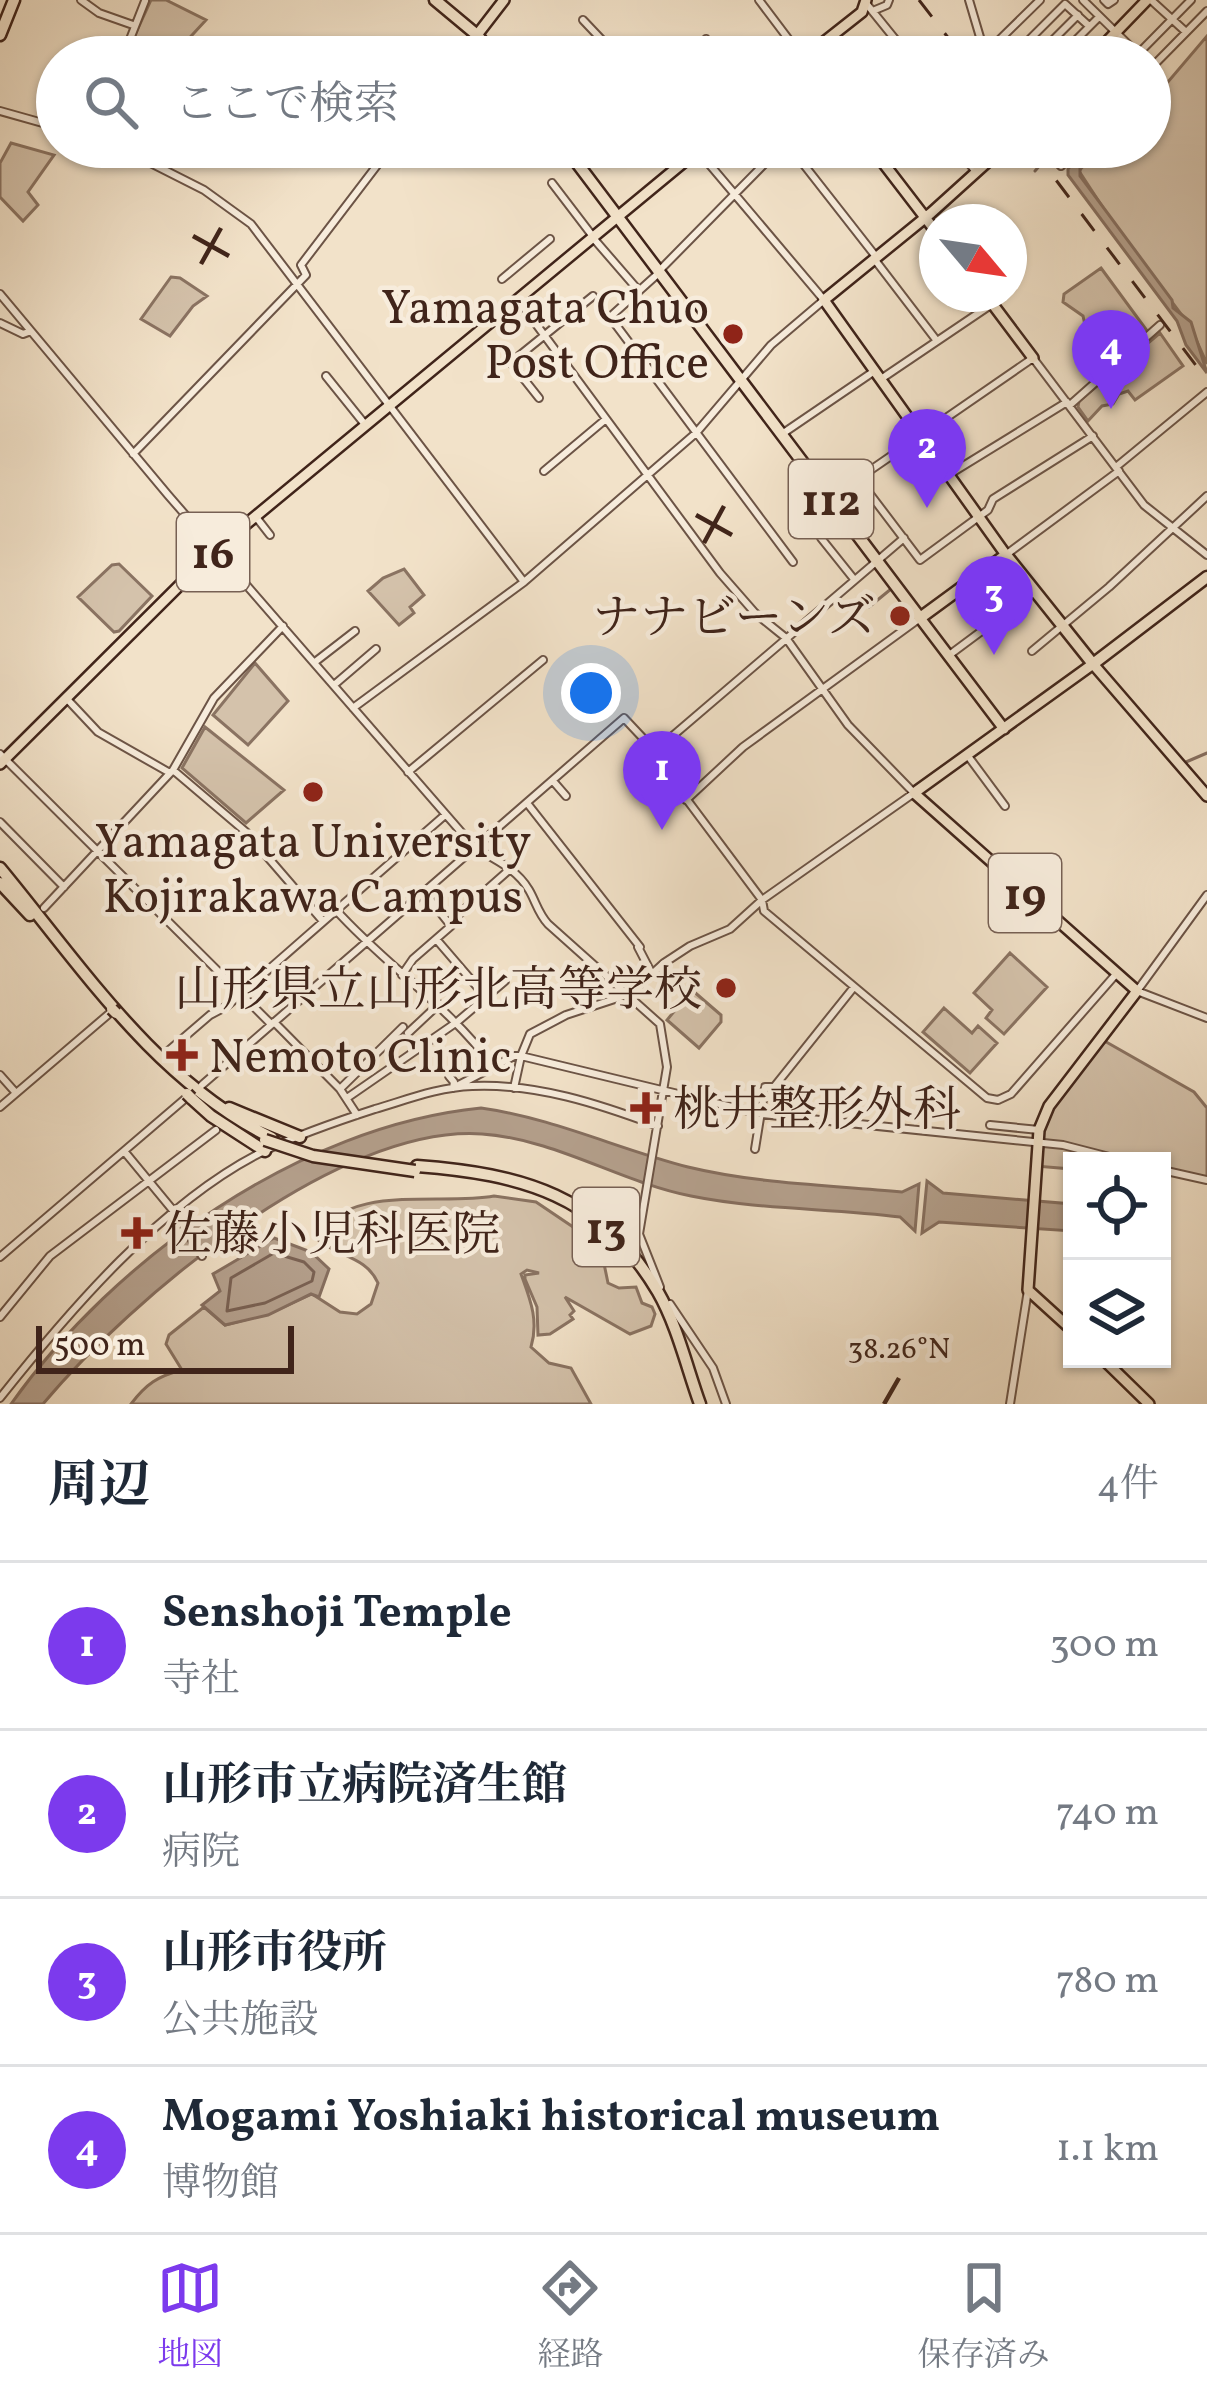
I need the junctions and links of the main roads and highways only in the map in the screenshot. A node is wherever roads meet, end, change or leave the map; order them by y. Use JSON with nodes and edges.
{"nodes":[{"id":1,"x":12,"y":0,"type":"edge"},
{"id":2,"x":434,"y":0,"type":"edge"},
{"id":3,"x":504,"y":0,"type":"edge"},
{"id":4,"x":1150,"y":0,"type":"edge"},
{"id":5,"x":868,"y":4,"type":"edge"},
{"id":6,"x":0,"y":25,"type":"edge"},
{"id":7,"x":0,"y":35,"type":"edge"},
{"id":8,"x":477,"y":35,"type":"joint"},
{"id":9,"x":831,"y":36,"type":"edge"},
{"id":10,"x":1117,"y":36,"type":"edge"},
{"id":11,"x":581,"y":168,"type":"edge"},
{"id":12,"x":674,"y":168,"type":"edge"},
{"id":13,"x":887,"y":168,"type":"edge"},
{"id":14,"x":977,"y":168,"type":"edge"},
{"id":15,"x":940,"y":204,"type":"edge"},
{"id":16,"x":919,"y":210,"type":"edge"},
{"id":17,"x":617,"y":215,"type":"junction"},
{"id":18,"x":919,"y":223,"type":"edge"},
{"id":19,"x":593,"y":236,"type":"junction"},
{"id":20,"x":998,"y":312,"type":"edge"},
{"id":21,"x":1034,"y":358,"type":"road end"},
{"id":22,"x":388,"y":405,"type":"junction"},
{"id":23,"x":214,"y":547,"type":"junction"},
{"id":24,"x":1006,"y":555,"type":"junction"},
{"id":25,"x":1207,"y":577,"type":"edge"},
{"id":26,"x":920,"y":618,"type":"junction"},
{"id":27,"x":1093,"y":664,"type":"junction"},
{"id":28,"x":1004,"y":729,"type":"junction"},
{"id":29,"x":2,"y":758,"type":"edge"},
{"id":30,"x":1207,"y":796,"type":"edge"},
{"id":31,"x":0,"y":859,"type":"edge"},
{"id":32,"x":0,"y":876,"type":"edge"},
{"id":33,"x":67,"y":949,"type":"junction"},
{"id":34,"x":165,"y":1071,"type":"junction"},
{"id":35,"x":187,"y":1093,"type":"junction"},
{"id":36,"x":300,"y":1137,"type":"road end"},
{"id":37,"x":267,"y":1143,"type":"junction"},
{"id":38,"x":1063,"y":1322,"type":"edge"},
{"id":39,"x":1111,"y":1368,"type":"edge"},
{"id":40,"x":698,"y":1404,"type":"edge"},
{"id":41,"x":1149,"y":1404,"type":"edge"}],
"edges":[{"from":1,"to":6,"type":"highway"},
{"from":1,"to":7,"type":"highway"},
{"from":2,"to":8,"type":"highway"},
{"from":3,"to":8,"type":"main road"},
{"from":4,"to":10,"type":"main road"},
{"from":5,"to":9,"type":"main road"},
{"from":11,"to":17,"type":"highway","number":"112"},
{"from":12,"to":17,"type":"main road","number":"16"},
{"from":13,"to":16,"type":"main road"},
{"from":14,"to":15,"type":"main road"},
{"from":17,"to":19,"type":"main road","number":"16"},
{"from":17,"to":26,"type":"highway","number":"112"},
{"from":18,"to":24,"type":"main road"},
{"from":19,"to":22,"type":"main road","number":"16"},
{"from":19,"to":22,"type":"main road","number":"16"},
{"from":20,"to":21,"type":"main road"},
{"from":22,"to":23,"type":"main road","number":"16"},
{"from":22,"to":23,"type":"main road","number":"16"},
{"from":23,"to":29,"type":"main road","number":"16"},
{"from":24,"to":26,"type":"highway"},
{"from":24,"to":27,"type":"highway"},
{"from":25,"to":27,"type":"highway"},
{"from":26,"to":28,"type":"main road"},
{"from":27,"to":28,"type":"main road"},
{"from":27,"to":30,"type":"main road"},
{"from":28,"to":38,"type":"main road","number":"19"},
{"from":31,"to":33,"type":"highway"},
{"from":32,"to":33,"type":"highway","number":"13"},
{"from":32,"to":34,"type":"highway","number":"13"},
{"from":33,"to":35,"type":"highway","number":"13"},
{"from":34,"to":35,"type":"highway"},
{"from":34,"to":37,"type":"highway","number":"13"},
{"from":35,"to":36,"type":"highway"},
{"from":35,"to":37,"type":"highway","number":"13"},
{"from":37,"to":40,"type":"highway","number":"13","bridge":true},
{"from":39,"to":41,"type":"main road"}]}
